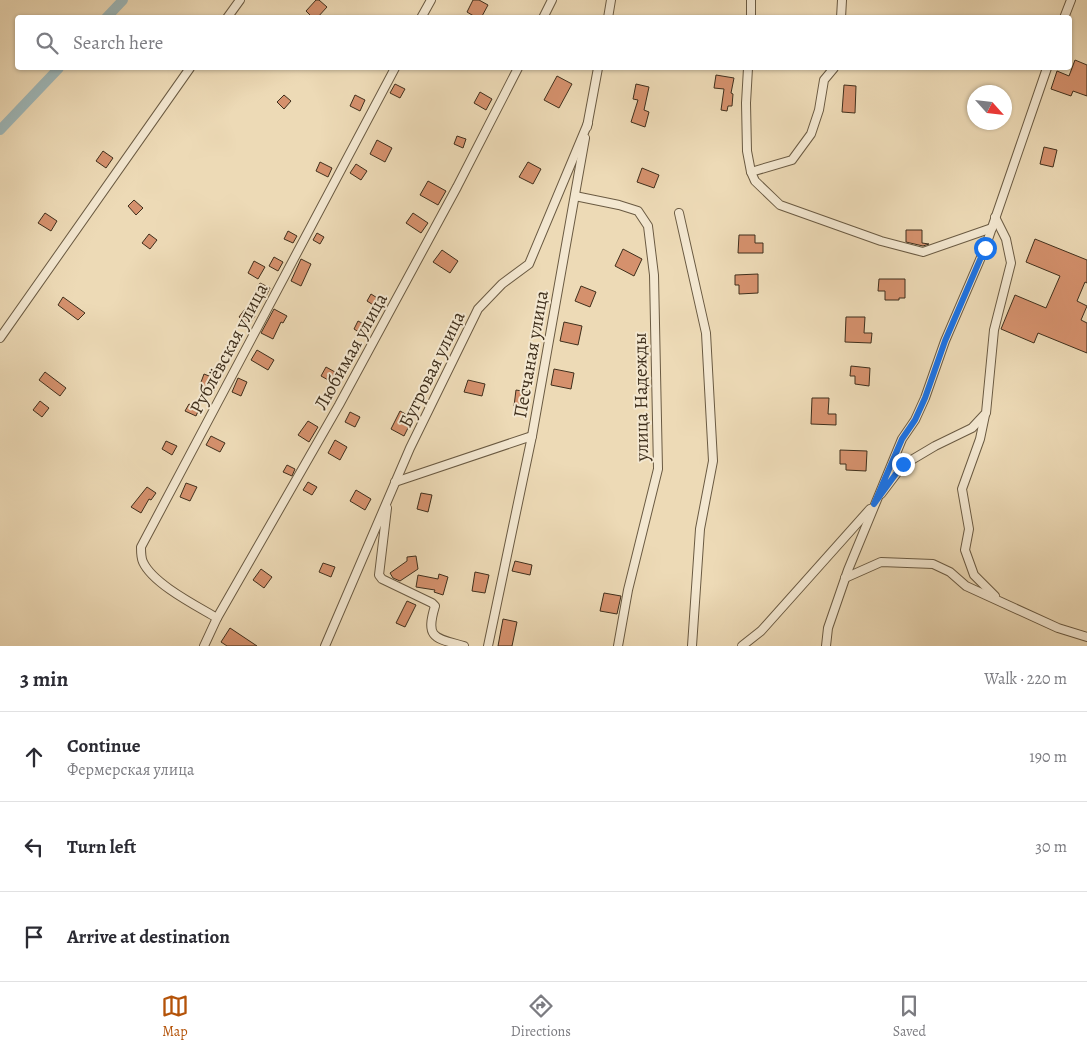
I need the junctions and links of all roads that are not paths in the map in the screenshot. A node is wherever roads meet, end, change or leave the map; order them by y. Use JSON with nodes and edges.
{"nodes":[{"id":1,"x":240,"y":0,"type":"edge"},
{"id":2,"x":431,"y":0,"type":"edge"},
{"id":3,"x":552,"y":0,"type":"edge"},
{"id":4,"x":611,"y":0,"type":"edge"},
{"id":5,"x":751,"y":0,"type":"edge"},
{"id":6,"x":842,"y":0,"type":"edge"},
{"id":7,"x":1070,"y":0,"type":"edge"},
{"id":8,"x":229,"y":15,"type":"edge"},
{"id":9,"x":423,"y":15,"type":"edge"},
{"id":10,"x":544,"y":15,"type":"edge"},
{"id":11,"x":608,"y":15,"type":"edge"},
{"id":12,"x":750,"y":15,"type":"edge"},
{"id":13,"x":841,"y":15,"type":"edge"},
{"id":14,"x":1065,"y":15,"type":"edge"},
{"id":15,"x":189,"y":70,"type":"edge"},
{"id":16,"x":394,"y":70,"type":"edge"},
{"id":17,"x":517,"y":70,"type":"edge"},
{"id":18,"x":598,"y":70,"type":"edge"},
{"id":19,"x":748,"y":70,"type":"edge"},
{"id":20,"x":832,"y":70,"type":"edge"},
{"id":21,"x":1046,"y":70,"type":"edge"},
{"id":22,"x":588,"y":123,"type":"junction"},
{"id":23,"x":751,"y":172,"type":"junction"},
{"id":24,"x":575,"y":196,"type":"junction"},
{"id":25,"x":679,"y":212,"type":"dead end"},
{"id":26,"x":996,"y":217,"type":"junction"},
{"id":27,"x":992,"y":228,"type":"junction"},
{"id":28,"x":0,"y":338,"type":"edge"},
{"id":29,"x":986,"y":413,"type":"junction"},
{"id":30,"x":532,"y":436,"type":"junction"},
{"id":31,"x":396,"y":482,"type":"junction"},
{"id":32,"x":388,"y":498,"type":"junction"},
{"id":33,"x":874,"y":504,"type":"junction"},
{"id":34,"x":845,"y":578,"type":"junction"},
{"id":35,"x":999,"y":600,"type":"junction"},
{"id":36,"x":218,"y":618,"type":"junction"},
{"id":37,"x":1087,"y":636,"type":"edge"},
{"id":38,"x":204,"y":646,"type":"edge"},
{"id":39,"x":324,"y":646,"type":"edge"},
{"id":40,"x":464,"y":646,"type":"edge"},
{"id":41,"x":488,"y":646,"type":"edge"},
{"id":42,"x":618,"y":646,"type":"edge"},
{"id":43,"x":692,"y":646,"type":"edge"},
{"id":44,"x":742,"y":646,"type":"edge"},
{"id":45,"x":826,"y":646,"type":"edge"}],
"edges":[{"from":1,"to":8,"type":"street"},
{"from":2,"to":9,"type":"street"},
{"from":3,"to":10,"type":"street"},
{"from":4,"to":11,"type":"street"},
{"from":5,"to":12,"type":"street"},
{"from":6,"to":13,"type":"street"},
{"from":7,"to":14,"type":"street"},
{"from":15,"to":28,"type":"street"},
{"from":16,"to":36,"type":"street","name":"Рублёвская улица"},
{"from":17,"to":36,"type":"street","name":"Любимая улица"},
{"from":18,"to":22,"type":"street","name":"Песчаная улица"},
{"from":19,"to":23,"type":"street"},
{"from":20,"to":23,"type":"street"},
{"from":21,"to":26,"type":"street"},
{"from":22,"to":24,"type":"street","name":"Песчаная улица"},
{"from":22,"to":31,"type":"street","name":"Бугровая улица"},
{"from":23,"to":27,"type":"street"},
{"from":24,"to":30,"type":"street","name":"Песчаная улица"},
{"from":24,"to":42,"type":"street","name":"улица Надежды"},
{"from":25,"to":43,"type":"street"},
{"from":26,"to":27,"type":"street"},
{"from":26,"to":29,"type":"street"},
{"from":27,"to":33,"type":"street"},
{"from":29,"to":33,"type":"street"},
{"from":29,"to":35,"type":"street"},
{"from":30,"to":31,"type":"street"},
{"from":30,"to":41,"type":"street","name":"Песчаная улица"},
{"from":31,"to":32,"type":"street","name":"Бугровая улица"},
{"from":32,"to":39,"type":"street","name":"Бугровая улица"},
{"from":32,"to":40,"type":"street"},
{"from":33,"to":34,"type":"street"},
{"from":33,"to":44,"type":"street"},
{"from":34,"to":35,"type":"street"},
{"from":34,"to":45,"type":"street"},
{"from":35,"to":37,"type":"street"},
{"from":36,"to":38,"type":"street","name":"Любимая улица"}]}
